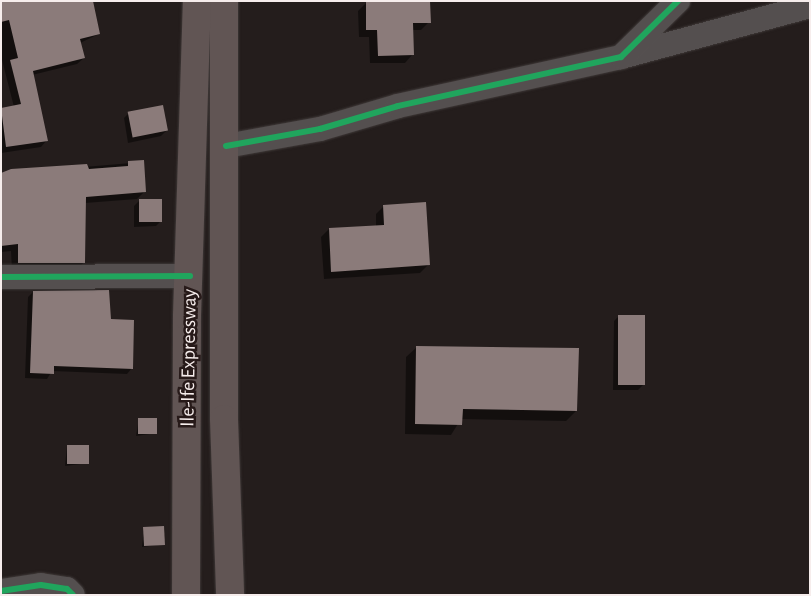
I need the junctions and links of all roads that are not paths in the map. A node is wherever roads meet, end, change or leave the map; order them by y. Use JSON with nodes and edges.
{"nodes":[{"id":1,"x":197,"y":1,"type":"edge"},
{"id":2,"x":224,"y":1,"type":"edge"},
{"id":3,"x":678,"y":1,"type":"edge"},
{"id":4,"x":810,"y":6,"type":"edge"},
{"id":5,"x":621,"y":57,"type":"junction"},
{"id":6,"x":226,"y":146,"type":"junction"},
{"id":7,"x":1,"y":276,"type":"edge"},
{"id":8,"x":190,"y":276,"type":"junction"},
{"id":9,"x":187,"y":316,"type":"junction"},
{"id":10,"x":225,"y":316,"type":"junction"},
{"id":11,"x":189,"y":418,"type":"junction"},
{"id":12,"x":224,"y":419,"type":"junction"},
{"id":13,"x":1,"y":592,"type":"edge"},
{"id":14,"x":73,"y":595,"type":"edge"},
{"id":15,"x":186,"y":595,"type":"edge"},
{"id":16,"x":230,"y":595,"type":"edge"}],
"edges":[{"from":1,"to":8,"type":"main road","name":"Ile-Ife Expressway"},
{"from":2,"to":6,"type":"main road","name":"Ile-Ife Expressway"},
{"from":3,"to":5,"type":"street"},
{"from":4,"to":5,"type":"street"},
{"from":5,"to":6,"type":"street"},
{"from":6,"to":10,"type":"main road","name":"Ile-Ife Expressway"},
{"from":7,"to":8,"type":"street"},
{"from":8,"to":9,"type":"main road","name":"Ile-Ife Expressway"},
{"from":9,"to":10,"type":"main road"},
{"from":9,"to":11,"type":"main road","name":"Ile-Ife Expressway"},
{"from":10,"to":12,"type":"main road","name":"Ile-Ife Expressway"},
{"from":11,"to":12,"type":"main road"},
{"from":11,"to":15,"type":"main road","name":"Ile-Ife Expressway"},
{"from":12,"to":16,"type":"main road","name":"Ile-Ife Expressway"},
{"from":13,"to":14,"type":"street"}]}
